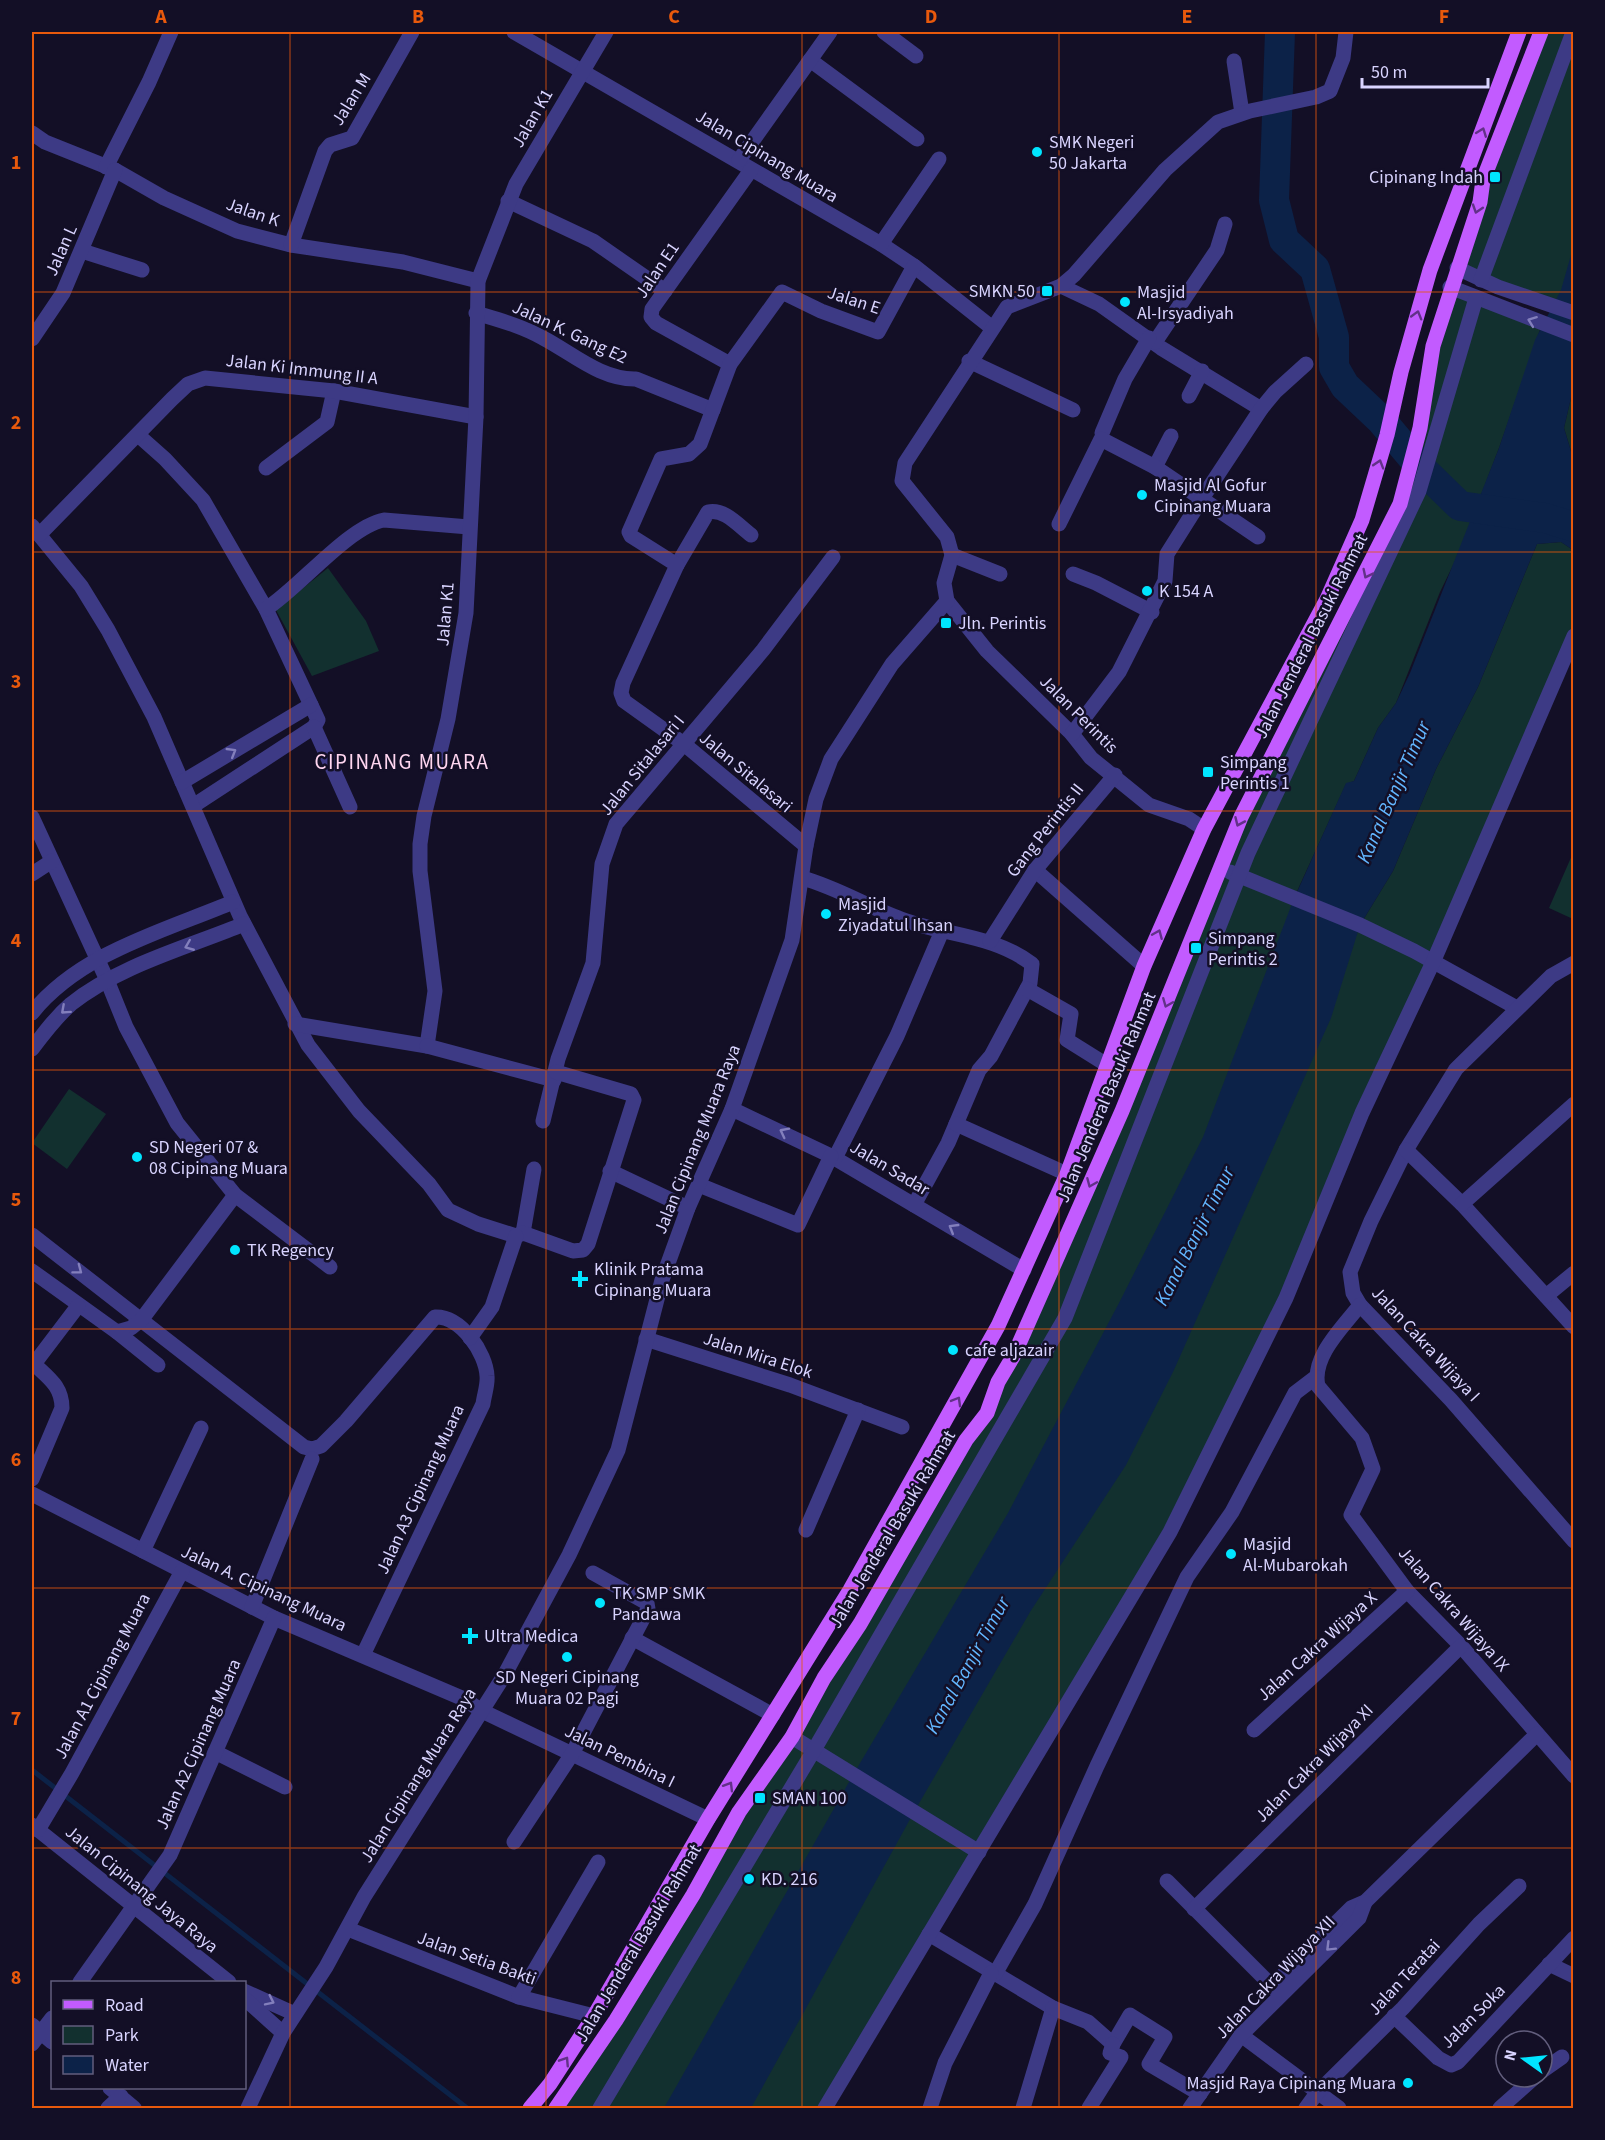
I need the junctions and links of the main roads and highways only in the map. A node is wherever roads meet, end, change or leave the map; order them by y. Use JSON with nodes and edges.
{"nodes":[{"id":1,"x":1519,"y":32,"type":"edge"},
{"id":2,"x":1541,"y":32,"type":"edge"},
{"id":3,"x":530,"y":2109,"type":"edge"},
{"id":4,"x":556,"y":2109,"type":"edge"}],
"edges":[{"from":3,"to":1,"type":"main road","name":"Jalan Jenderal Basuki Rahmat","one_way":true},
{"from":2,"to":4,"type":"main road","name":"Jalan Jenderal Basuki Rahmat","one_way":true}]}
